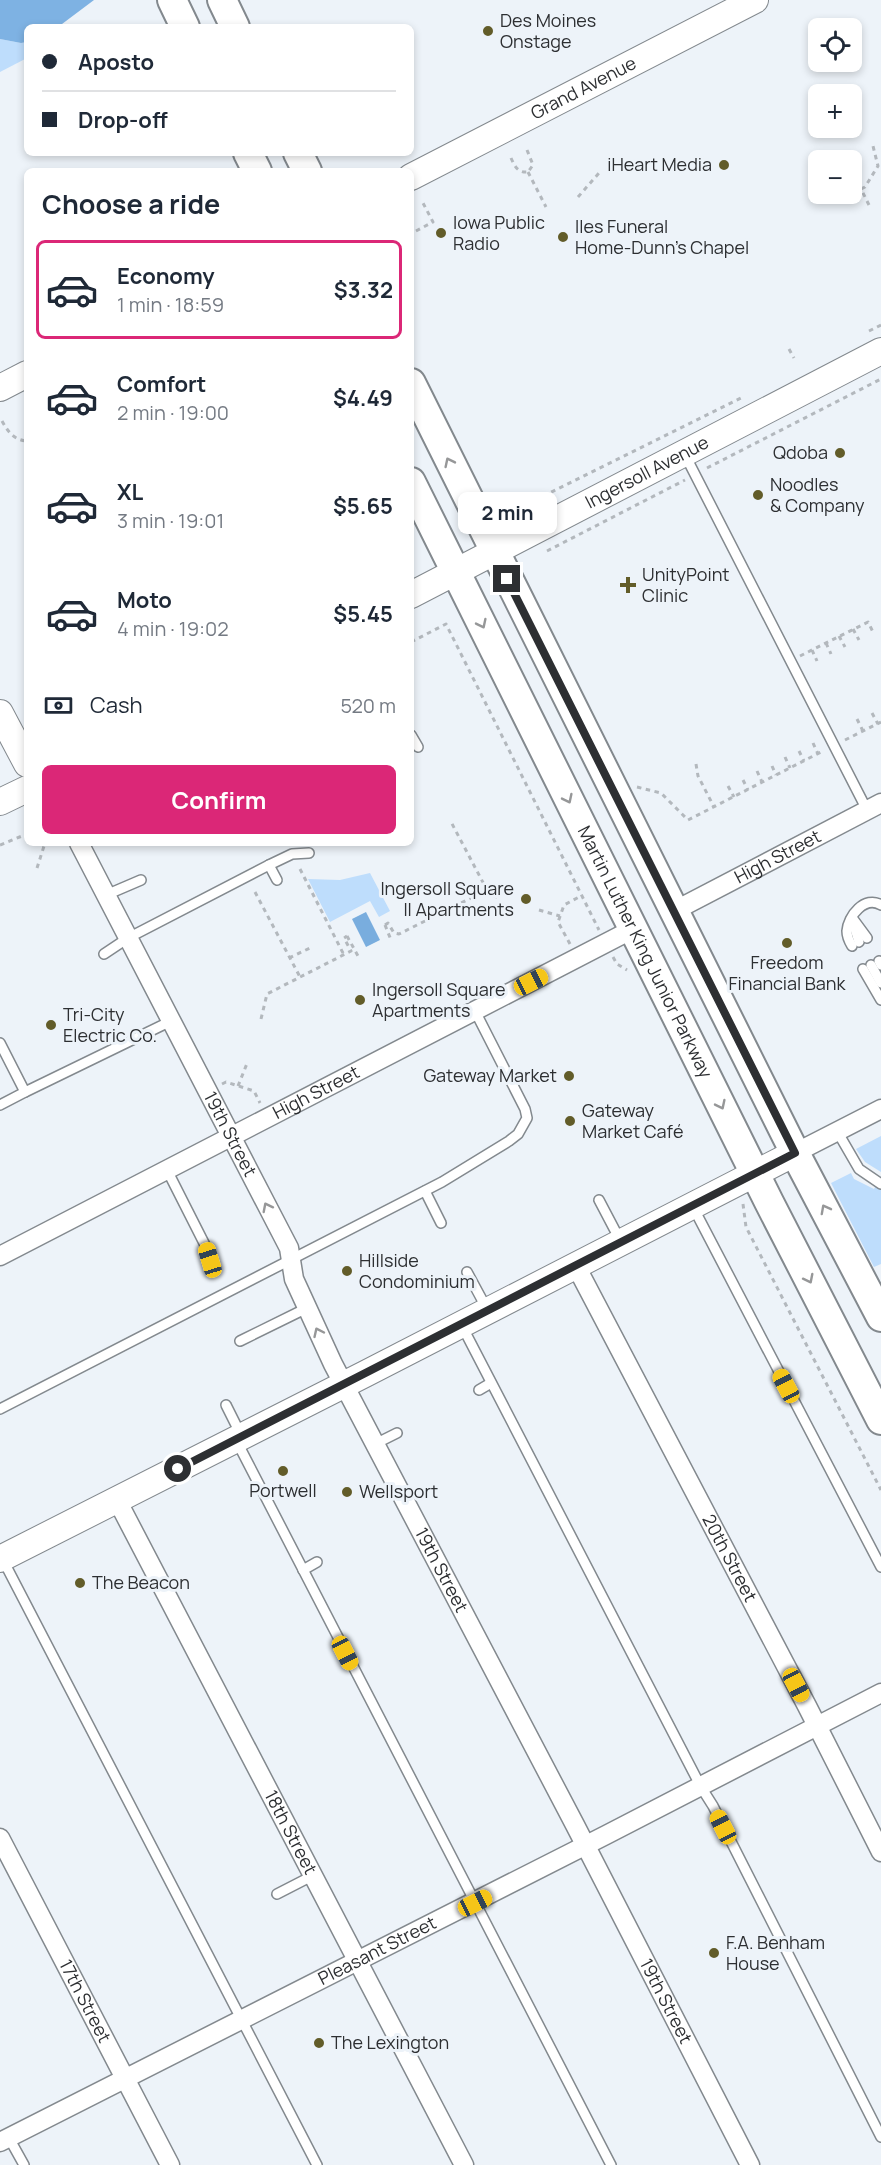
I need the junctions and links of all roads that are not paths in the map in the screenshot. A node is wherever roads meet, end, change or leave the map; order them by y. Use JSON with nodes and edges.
{"nodes":[{"id":1,"x":172,"y":0,"type":"edge"},
{"id":2,"x":222,"y":0,"type":"edge"},
{"id":3,"x":755,"y":0,"type":"edge"},
{"id":4,"x":184,"y":24,"type":"edge"},
{"id":5,"x":234,"y":24,"type":"edge"},
{"id":6,"x":414,"y":175,"type":"edge"},
{"id":7,"x":881,"y":351,"type":"edge"},
{"id":8,"x":24,"y":376,"type":"edge"},
{"id":9,"x":0,"y":388,"type":"edge"},
{"id":10,"x":414,"y":389,"type":"edge"},
{"id":11,"x":684,"y":453,"type":"junction"},
{"id":12,"x":414,"y":488,"type":"edge"},
{"id":13,"x":494,"y":552,"type":"junction"},
{"id":14,"x":456,"y":572,"type":"junction"},
{"id":15,"x":414,"y":593,"type":"edge"},
{"id":16,"x":0,"y":713,"type":"edge"},
{"id":17,"x":414,"y":740,"type":"edge"},
{"id":18,"x":418,"y":747,"type":"dead end"},
{"id":19,"x":24,"y":758,"type":"edge"},
{"id":20,"x":24,"y":790,"type":"edge"},
{"id":21,"x":0,"y":802,"type":"edge"},
{"id":22,"x":874,"y":806,"type":"edge"},
{"id":23,"x":81,"y":846,"type":"edge"},
{"id":24,"x":309,"y":853,"type":"dead end"},
{"id":25,"x":269,"y":865,"type":"junction"},
{"id":26,"x":141,"y":880,"type":"dead end"},
{"id":27,"x":278,"y":880,"type":"dead end"},
{"id":28,"x":106,"y":895,"type":"junction"},
{"id":29,"x":881,"y":905,"type":"edge"},
{"id":30,"x":674,"y":911,"type":"junction"},
{"id":31,"x":852,"y":917,"type":"junction"},
{"id":32,"x":633,"y":929,"type":"junction"},
{"id":33,"x":128,"y":938,"type":"junction"},
{"id":34,"x":104,"y":954,"type":"dead end"},
{"id":35,"x":873,"y":965,"type":"edge"},
{"id":36,"x":881,"y":983,"type":"edge"},
{"id":37,"x":881,"y":1000,"type":"edge"},
{"id":38,"x":476,"y":1011,"type":"junction"},
{"id":39,"x":171,"y":1021,"type":"junction"},
{"id":40,"x":0,"y":1043,"type":"edge"},
{"id":41,"x":25,"y":1092,"type":"junction"},
{"id":42,"x":0,"y":1105,"type":"edge"},
{"id":43,"x":881,"y":1109,"type":"edge"},
{"id":44,"x":837,"y":1131,"type":"junction"},
{"id":45,"x":231,"y":1137,"type":"junction"},
{"id":46,"x":795,"y":1153,"type":"junction"},
{"id":47,"x":167,"y":1170,"type":"junction"},
{"id":48,"x":755,"y":1173,"type":"junction"},
{"id":49,"x":881,"y":1184,"type":"edge"},
{"id":50,"x":424,"y":1191,"type":"junction"},
{"id":51,"x":599,"y":1200,"type":"dead end"},
{"id":52,"x":692,"y":1206,"type":"junction"},
{"id":53,"x":441,"y":1223,"type":"dead end"},
{"id":54,"x":621,"y":1242,"type":"junction"},
{"id":55,"x":0,"y":1256,"type":"edge"},
{"id":56,"x":292,"y":1259,"type":"junction"},
{"id":57,"x":210,"y":1260,"type":"dead end"},
{"id":58,"x":576,"y":1266,"type":"junction"},
{"id":59,"x":467,"y":1272,"type":"dead end"},
{"id":60,"x":307,"y":1308,"type":"junction"},
{"id":61,"x":488,"y":1311,"type":"junction"},
{"id":62,"x":881,"y":1317,"type":"edge"},
{"id":63,"x":461,"y":1325,"type":"junction"},
{"id":64,"x":240,"y":1341,"type":"dead end"},
{"id":65,"x":491,"y":1383,"type":"junction"},
{"id":66,"x":344,"y":1385,"type":"junction"},
{"id":67,"x":479,"y":1389,"type":"dead end"},
{"id":68,"x":226,"y":1405,"type":"dead end"},
{"id":69,"x":0,"y":1409,"type":"edge"},
{"id":70,"x":881,"y":1420,"type":"edge"},
{"id":71,"x":397,"y":1432,"type":"dead end"},
{"id":72,"x":239,"y":1438,"type":"junction"},
{"id":73,"x":375,"y":1444,"type":"junction"},
{"id":74,"x":117,"y":1500,"type":"junction"},
{"id":75,"x":1,"y":1558,"type":"edge"},
{"id":76,"x":317,"y":1562,"type":"dead end"},
{"id":77,"x":881,"y":1567,"type":"edge"},
{"id":78,"x":303,"y":1570,"type":"junction"},
{"id":79,"x":881,"y":1693,"type":"edge"},
{"id":80,"x":817,"y":1726,"type":"junction"},
{"id":81,"x":700,"y":1787,"type":"junction"},
{"id":82,"x":0,"y":1838,"type":"edge"},
{"id":83,"x":586,"y":1846,"type":"junction"},
{"id":84,"x":881,"y":1852,"type":"edge"},
{"id":85,"x":314,"y":1875,"type":"junction"},
{"id":86,"x":277,"y":1894,"type":"dead end"},
{"id":87,"x":475,"y":1903,"type":"junction"},
{"id":88,"x":206,"y":1930,"type":"dead end"},
{"id":89,"x":197,"y":1935,"type":"junction"},
{"id":90,"x":359,"y":1962,"type":"junction"},
{"id":91,"x":242,"y":2021,"type":"junction"},
{"id":92,"x":125,"y":2079,"type":"junction"},
{"id":93,"x":881,"y":2137,"type":"edge"},
{"id":94,"x":4,"y":2140,"type":"edge"},
{"id":95,"x":24,"y":2165,"type":"edge"},
{"id":96,"x":170,"y":2165,"type":"edge"},
{"id":97,"x":316,"y":2165,"type":"edge"},
{"id":98,"x":464,"y":2165,"type":"edge"},
{"id":99,"x":611,"y":2165,"type":"edge"},
{"id":100,"x":750,"y":2165,"type":"edge"}],
"edges":[{"from":1,"to":4,"type":"main road"},
{"from":2,"to":5,"type":"main road"},
{"from":3,"to":6,"type":"main road","name":"Grand Avenue"},
{"from":7,"to":11,"type":"main road","name":"Ingersoll Avenue"},
{"from":8,"to":9,"type":"main road"},
{"from":13,"to":10,"type":"main road","one_way":true},
{"from":11,"to":13,"type":"main road","name":"Ingersoll Avenue"},
{"from":11,"to":22,"type":"lane"},
{"from":12,"to":14,"type":"main road","name":"Martin Luther King Junior Parkway"},
{"from":13,"to":14,"type":"main road","name":"Ingersoll Avenue"},
{"from":13,"to":30,"type":"main road"},
{"from":14,"to":15,"type":"main road","name":"Ingersoll Avenue"},
{"from":14,"to":32,"type":"main road","name":"Martin Luther King Junior Parkway","one_way":true},
{"from":16,"to":19,"type":"main road"},
{"from":17,"to":18,"type":"lane"},
{"from":20,"to":21,"type":"main road"},
{"from":22,"to":30,"type":"street","name":"High Street"},
{"from":23,"to":28,"type":"street","name":"19th Street"},
{"from":24,"to":25,"type":"lane"},
{"from":25,"to":27,"type":"lane"},
{"from":25,"to":33,"type":"lane"},
{"from":26,"to":28,"type":"lane"},
{"from":28,"to":33,"type":"street","name":"19th Street"},
{"from":29,"to":31,"type":"lane"},
{"from":30,"to":46,"type":"main road"},
{"from":31,"to":31,"type":"lane"},
{"from":32,"to":38,"type":"street","name":"High Street"},
{"from":32,"to":48,"type":"main road","name":"Martin Luther King Junior Parkway","one_way":true},
{"from":33,"to":34,"type":"lane"},
{"from":33,"to":39,"type":"street","name":"19th Street"},
{"from":35,"to":36,"type":"lane"},
{"from":35,"to":37,"type":"lane"},
{"from":38,"to":45,"type":"street","name":"High Street"},
{"from":38,"to":50,"type":"lane"},
{"from":39,"to":41,"type":"lane"},
{"from":39,"to":45,"type":"street","name":"19th Street"},
{"from":40,"to":41,"type":"lane"},
{"from":41,"to":42,"type":"lane"},
{"from":43,"to":44,"type":"street"},
{"from":44,"to":46,"type":"street"},
{"from":44,"to":49,"type":"lane"},
{"from":45,"to":47,"type":"street","name":"High Street"},
{"from":56,"to":45,"type":"street","name":"19th Street","one_way":true},
{"from":46,"to":48,"type":"main road"},
{"from":62,"to":46,"type":"main road","one_way":true},
{"from":47,"to":55,"type":"street","name":"High Street"},
{"from":47,"to":57,"type":"lane"},
{"from":48,"to":52,"type":"main road"},
{"from":48,"to":70,"type":"main road","name":"Martin Luther King Junior Parkway","one_way":true},
{"from":50,"to":53,"type":"lane"},
{"from":50,"to":56,"type":"lane"},
{"from":51,"to":54,"type":"lane"},
{"from":52,"to":54,"type":"main road"},
{"from":52,"to":77,"type":"lane"},
{"from":54,"to":58,"type":"main road"},
{"from":56,"to":60,"type":"street","name":"19th Street"},
{"from":56,"to":69,"type":"lane"},
{"from":58,"to":61,"type":"main road"},
{"from":58,"to":80,"type":"street","name":"20th Street"},
{"from":59,"to":61,"type":"lane"},
{"from":60,"to":64,"type":"lane"},
{"from":66,"to":60,"type":"street","name":"19th Street","one_way":true},
{"from":61,"to":63,"type":"main road"},
{"from":63,"to":65,"type":"lane"},
{"from":63,"to":66,"type":"main road"},
{"from":65,"to":67,"type":"lane"},
{"from":65,"to":81,"type":"lane"},
{"from":66,"to":72,"type":"main road"},
{"from":66,"to":73,"type":"street","name":"19th Street"},
{"from":68,"to":72,"type":"lane"},
{"from":71,"to":73,"type":"lane"},
{"from":72,"to":74,"type":"main road"},
{"from":72,"to":78,"type":"lane"},
{"from":73,"to":83,"type":"street","name":"19th Street"},
{"from":74,"to":75,"type":"main road"},
{"from":74,"to":85,"type":"street","name":"18th Street"},
{"from":75,"to":89,"type":"lane"},
{"from":76,"to":78,"type":"lane"},
{"from":78,"to":87,"type":"lane"},
{"from":79,"to":80,"type":"street","name":"Pleasant Street"},
{"from":80,"to":81,"type":"street","name":"Pleasant Street"},
{"from":80,"to":84,"type":"street","name":"20th Street"},
{"from":81,"to":83,"type":"street","name":"Pleasant Street"},
{"from":81,"to":93,"type":"lane"},
{"from":82,"to":92,"type":"street","name":"17th Street"},
{"from":83,"to":87,"type":"street","name":"Pleasant Street"},
{"from":83,"to":100,"type":"street","name":"19th Street"},
{"from":85,"to":86,"type":"lane"},
{"from":85,"to":90,"type":"street","name":"18th Street"},
{"from":87,"to":90,"type":"street","name":"Pleasant Street"},
{"from":87,"to":99,"type":"lane"},
{"from":88,"to":89,"type":"lane"},
{"from":89,"to":91,"type":"lane"},
{"from":90,"to":91,"type":"street","name":"Pleasant Street"},
{"from":90,"to":98,"type":"street","name":"18th Street"},
{"from":91,"to":92,"type":"street","name":"Pleasant Street"},
{"from":91,"to":97,"type":"lane"},
{"from":92,"to":94,"type":"street","name":"Pleasant Street"},
{"from":92,"to":96,"type":"street","name":"17th Street"},
{"from":94,"to":95,"type":"lane"}]}
